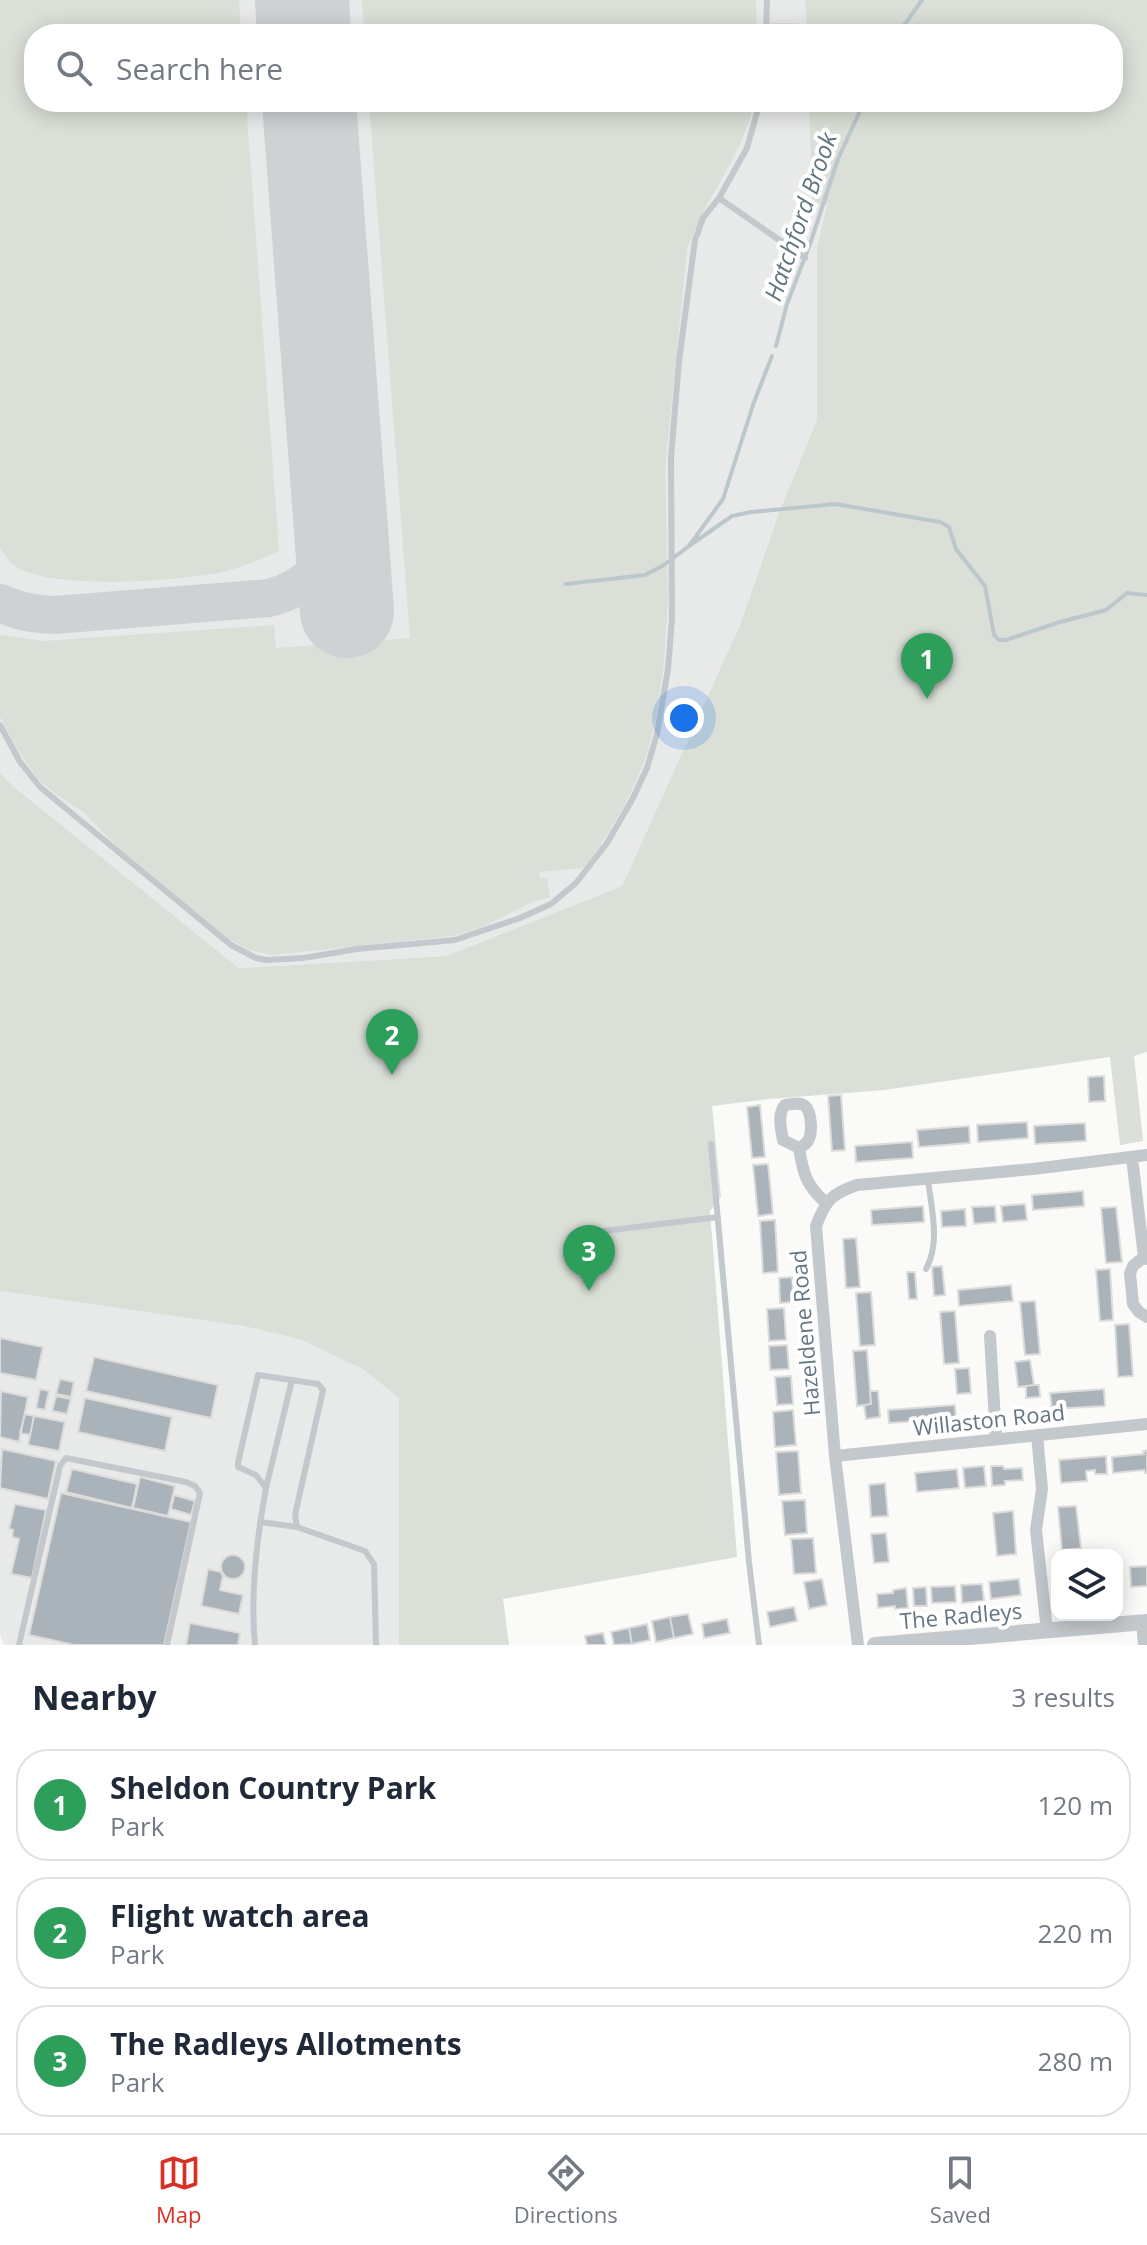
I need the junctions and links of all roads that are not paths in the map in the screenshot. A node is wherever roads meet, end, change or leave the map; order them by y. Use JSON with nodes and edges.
{"nodes":[{"id":1,"x":767,"y":0,"type":"edge"},
{"id":2,"x":766,"y":24,"type":"edge"},
{"id":3,"x":757,"y":112,"type":"edge"},
{"id":4,"x":719,"y":198,"type":"junction"},
{"id":5,"x":805,"y":258,"type":"dead end"},
{"id":6,"x":0,"y":725,"type":"edge"},
{"id":7,"x":711,"y":1144,"type":"dead end"},
{"id":8,"x":799,"y":1148,"type":"dead end"},
{"id":9,"x":1147,"y":1155,"type":"edge"},
{"id":10,"x":1132,"y":1158,"type":"junction"},
{"id":11,"x":928,"y":1179,"type":"junction"},
{"id":12,"x":825,"y":1202,"type":"junction"},
{"id":13,"x":718,"y":1217,"type":"junction"},
{"id":14,"x":604,"y":1231,"type":"dead end"},
{"id":15,"x":1146,"y":1258,"type":"edge"},
{"id":16,"x":926,"y":1269,"type":"dead end"},
{"id":17,"x":1147,"y":1317,"type":"edge"},
{"id":18,"x":990,"y":1336,"type":"dead end"},
{"id":19,"x":292,"y":1380,"type":"junction"},
{"id":20,"x":1147,"y":1424,"type":"edge"},
{"id":21,"x":1037,"y":1435,"type":"junction"},
{"id":22,"x":996,"y":1438,"type":"junction"},
{"id":23,"x":835,"y":1456,"type":"junction"},
{"id":24,"x":266,"y":1488,"type":"junction"},
{"id":25,"x":260,"y":1522,"type":"junction"},
{"id":26,"x":297,"y":1527,"type":"junction"},
{"id":27,"x":1144,"y":1622,"type":"edge"},
{"id":28,"x":1047,"y":1631,"type":"junction"},
{"id":29,"x":19,"y":1645,"type":"edge"},
{"id":30,"x":167,"y":1645,"type":"edge"},
{"id":31,"x":255,"y":1645,"type":"edge"},
{"id":32,"x":376,"y":1645,"type":"edge"},
{"id":33,"x":759,"y":1645,"type":"edge"},
{"id":34,"x":858,"y":1645,"type":"edge"},
{"id":35,"x":875,"y":1645,"type":"edge"},
{"id":36,"x":1144,"y":1645,"type":"edge"}],
"edges":[{"from":1,"to":2,"type":"lane"},
{"from":3,"to":4,"type":"lane"},
{"from":4,"to":5,"type":"lane"},
{"from":4,"to":6,"type":"lane"},
{"from":7,"to":13,"type":"lane"},
{"from":8,"to":12,"type":"street"},
{"from":9,"to":10,"type":"street"},
{"from":10,"to":11,"type":"street"},
{"from":10,"to":15,"type":"street"},
{"from":11,"to":12,"type":"street"},
{"from":11,"to":16,"type":"lane"},
{"from":12,"to":23,"type":"street","name":"Hazeldene Road"},
{"from":13,"to":14,"type":"lane"},
{"from":13,"to":33,"type":"lane"},
{"from":15,"to":17,"type":"street"},
{"from":18,"to":22,"type":"street"},
{"from":19,"to":24,"type":"lane"},
{"from":19,"to":24,"type":"lane"},
{"from":19,"to":26,"type":"lane"},
{"from":20,"to":21,"type":"street","name":"Willaston Road"},
{"from":21,"to":22,"type":"street","name":"Willaston Road"},
{"from":21,"to":28,"type":"street"},
{"from":22,"to":23,"type":"street","name":"Willaston Road"},
{"from":23,"to":34,"type":"street","name":"Hazeldene Road"},
{"from":24,"to":25,"type":"lane"},
{"from":25,"to":26,"type":"lane"},
{"from":25,"to":31,"type":"lane"},
{"from":26,"to":32,"type":"lane"},
{"from":27,"to":28,"type":"street","name":"The Radleys"},
{"from":27,"to":36,"type":"street"},
{"from":28,"to":35,"type":"street","name":"The Radleys"},
{"from":29,"to":30,"type":"lane"}]}
